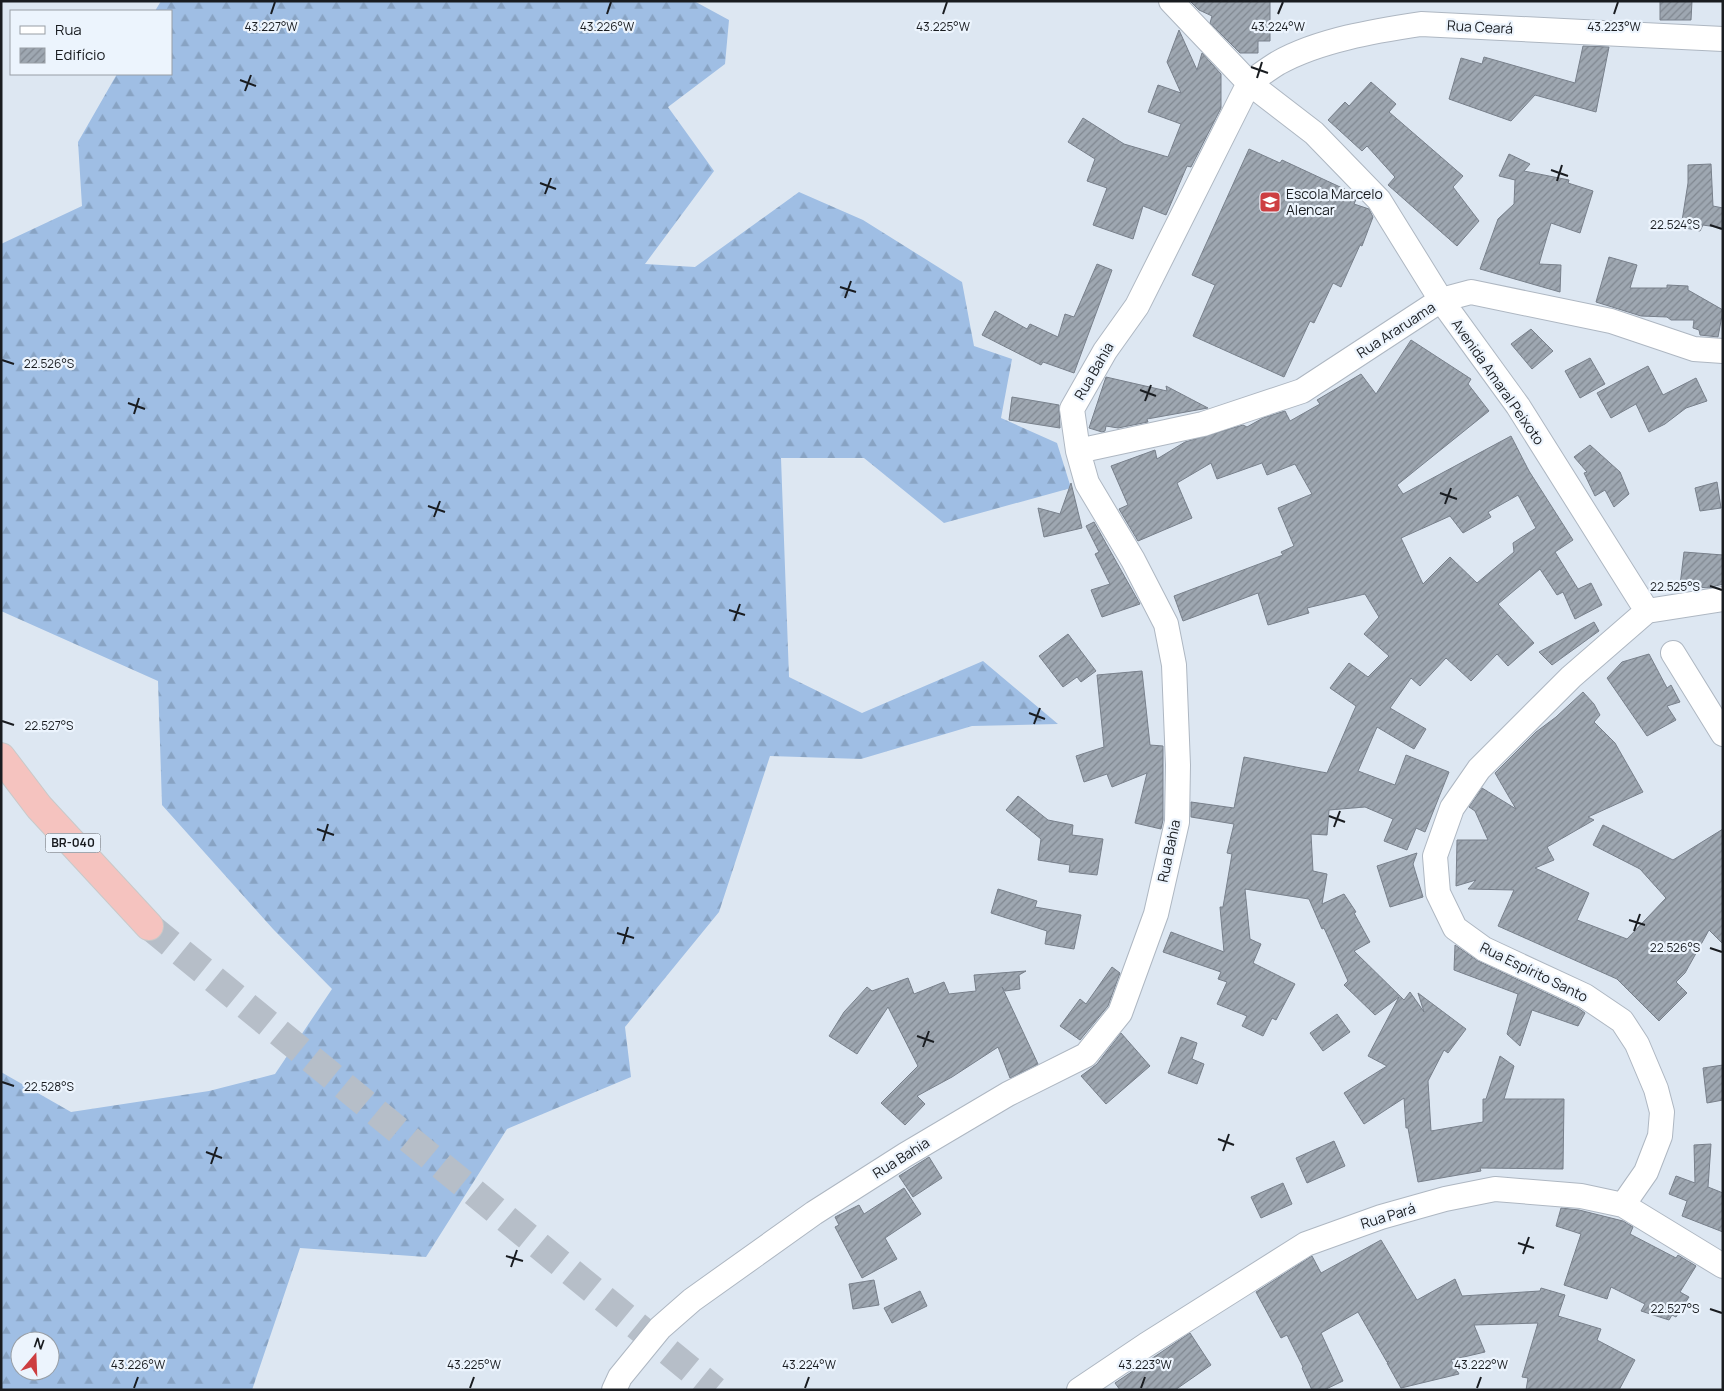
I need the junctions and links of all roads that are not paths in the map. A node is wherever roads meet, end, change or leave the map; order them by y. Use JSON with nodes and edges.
{"nodes":[{"id":1,"x":1171,"y":1,"type":"edge"},
{"id":2,"x":1723,"y":40,"type":"edge"},
{"id":3,"x":1249,"y":83,"type":"junction"},
{"id":4,"x":1441,"y":300,"type":"junction"},
{"id":5,"x":1723,"y":351,"type":"edge"},
{"id":6,"x":1078,"y":451,"type":"junction"},
{"id":7,"x":1723,"y":599,"type":"edge"},
{"id":8,"x":1647,"y":611,"type":"junction"},
{"id":9,"x":1673,"y":653,"type":"dead end"},
{"id":10,"x":1723,"y":734,"type":"edge"},
{"id":11,"x":1,"y":757,"type":"edge"},
{"id":12,"x":149,"y":926,"type":"tunnel mouth"},
{"id":13,"x":1623,"y":1205,"type":"junction"},
{"id":14,"x":1723,"y":1266,"type":"edge"},
{"id":15,"x":614,"y":1390,"type":"edge"},
{"id":16,"x":1079,"y":1390,"type":"edge"}],
"edges":[{"from":1,"to":3,"type":"street","name":"Avenida Amaral Peixoto"},
{"from":2,"to":3,"type":"street","name":"Rua Ceará"},
{"from":3,"to":4,"type":"street","name":"Avenida Amaral Peixoto"},
{"from":3,"to":6,"type":"street","name":"Rua Bahia"},
{"from":4,"to":5,"type":"street","name":"Rua Araruama"},
{"from":4,"to":6,"type":"street","name":"Rua Araruama"},
{"from":4,"to":8,"type":"street","name":"Avenida Amaral Peixoto"},
{"from":6,"to":15,"type":"street","name":"Rua Bahia"},
{"from":7,"to":8,"type":"street"},
{"from":8,"to":13,"type":"street","name":"Rua Espírito Santo"},
{"from":9,"to":10,"type":"street"},
{"from":11,"to":12,"type":"highway","number":"BR-040"},
{"from":13,"to":14,"type":"street","name":"Rua Pará"},
{"from":13,"to":16,"type":"street","name":"Rua Pará"}]}
